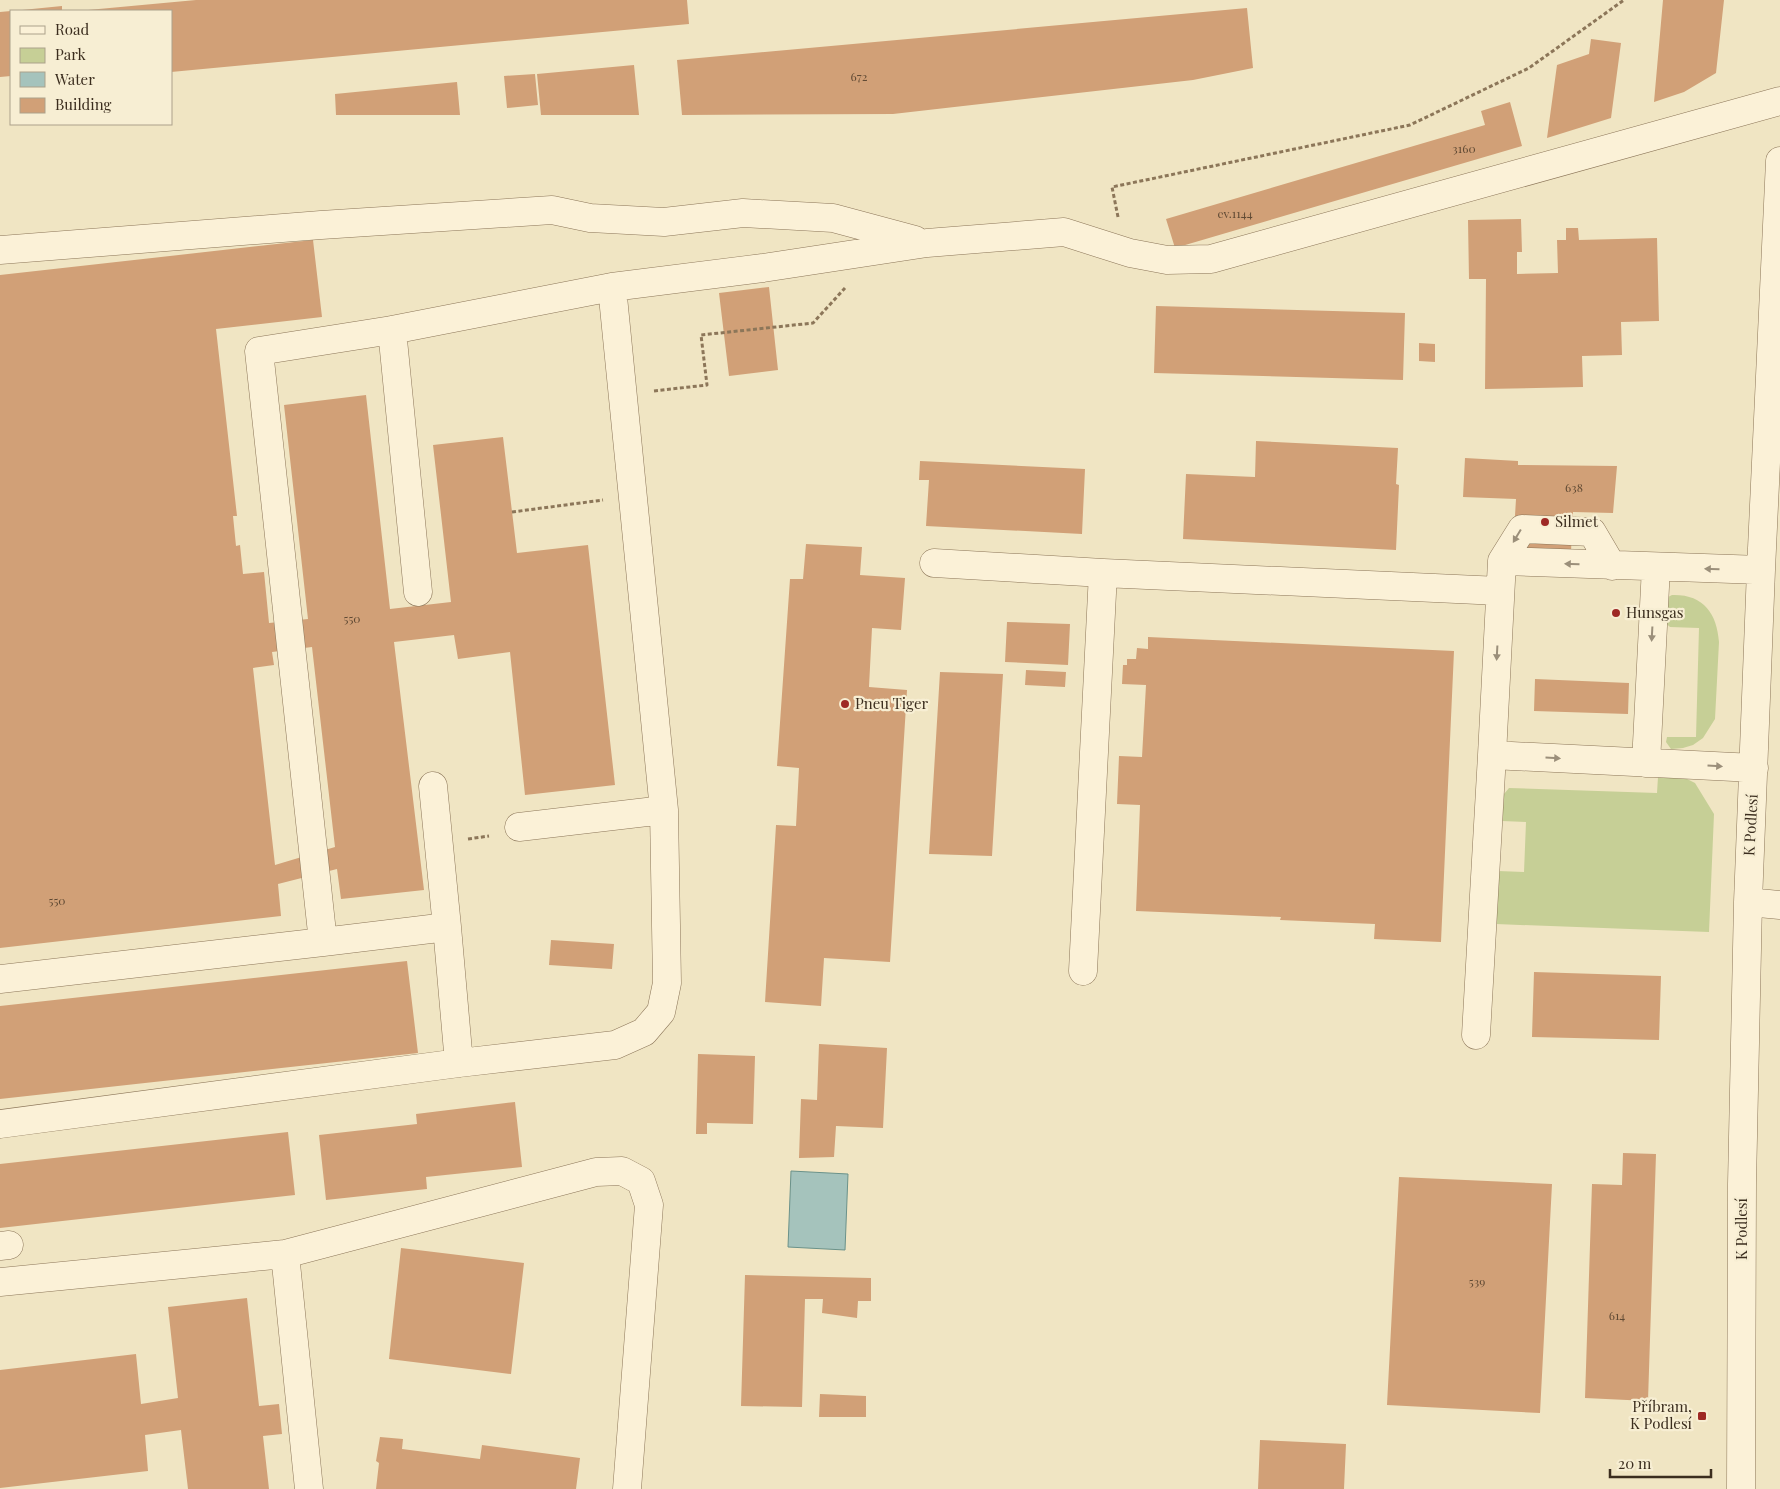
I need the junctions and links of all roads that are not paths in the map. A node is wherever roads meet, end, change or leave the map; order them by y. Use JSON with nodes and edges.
{"nodes":[{"id":1,"x":1780,"y":101,"type":"edge"},
{"id":2,"x":1780,"y":161,"type":"edge"},
{"id":3,"x":926,"y":243,"type":"junction"},
{"id":4,"x":0,"y":250,"type":"edge"},
{"id":5,"x":612,"y":287,"type":"junction"},
{"id":6,"x":392,"y":330,"type":"junction"},
{"id":7,"x":934,"y":564,"type":"dead end"},
{"id":8,"x":1656,"y":567,"type":"junction"},
{"id":9,"x":1761,"y":570,"type":"junction"},
{"id":10,"x":1103,"y":573,"type":"junction"},
{"id":11,"x":1500,"y":591,"type":"junction"},
{"id":12,"x":418,"y":592,"type":"dead end"},
{"id":13,"x":1492,"y":755,"type":"junction"},
{"id":14,"x":1646,"y":763,"type":"junction"},
{"id":15,"x":1754,"y":768,"type":"junction"},
{"id":16,"x":433,"y":786,"type":"dead end"},
{"id":17,"x":664,"y":810,"type":"junction"},
{"id":18,"x":519,"y":827,"type":"dead end"},
{"id":19,"x":1748,"y":902,"type":"junction"},
{"id":20,"x":1780,"y":904,"type":"edge"},
{"id":21,"x":447,"y":926,"type":"junction"},
{"id":22,"x":323,"y":942,"type":"junction"},
{"id":23,"x":1084,"y":971,"type":"dead end"},
{"id":24,"x":0,"y":979,"type":"edge"},
{"id":25,"x":1476,"y":1035,"type":"dead end"},
{"id":26,"x":459,"y":1063,"type":"junction"},
{"id":27,"x":0,"y":1124,"type":"edge"},
{"id":28,"x":285,"y":1254,"type":"junction"},
{"id":29,"x":0,"y":1282,"type":"edge"},
{"id":30,"x":309,"y":1489,"type":"edge"},
{"id":31,"x":627,"y":1489,"type":"edge"},
{"id":32,"x":1741,"y":1489,"type":"edge"}],
"edges":[{"from":1,"to":3,"type":"street"},
{"from":2,"to":9,"type":"street","name":"K Podlesí"},
{"from":3,"to":4,"type":"street"},
{"from":3,"to":5,"type":"street"},
{"from":5,"to":6,"type":"street"},
{"from":5,"to":17,"type":"street"},
{"from":6,"to":12,"type":"street"},
{"from":6,"to":22,"type":"street"},
{"from":7,"to":10,"type":"street"},
{"from":9,"to":8,"type":"street","one_way":true},
{"from":8,"to":11,"type":"street","one_way":true},
{"from":8,"to":14,"type":"street","one_way":true},
{"from":9,"to":15,"type":"street","name":"K Podlesí"},
{"from":10,"to":11,"type":"street"},
{"from":10,"to":23,"type":"street"},
{"from":11,"to":13,"type":"street","one_way":true},
{"from":13,"to":14,"type":"street","one_way":true},
{"from":13,"to":25,"type":"street"},
{"from":14,"to":15,"type":"street","one_way":true},
{"from":15,"to":19,"type":"street","name":"K Podlesí"},
{"from":16,"to":21,"type":"street"},
{"from":17,"to":18,"type":"street"},
{"from":17,"to":26,"type":"street"},
{"from":19,"to":20,"type":"street"},
{"from":19,"to":32,"type":"street","name":"K Podlesí"},
{"from":21,"to":22,"type":"street"},
{"from":21,"to":26,"type":"street"},
{"from":22,"to":24,"type":"street"},
{"from":26,"to":27,"type":"street"},
{"from":28,"to":29,"type":"street"},
{"from":28,"to":30,"type":"street"},
{"from":28,"to":31,"type":"street"}]}
